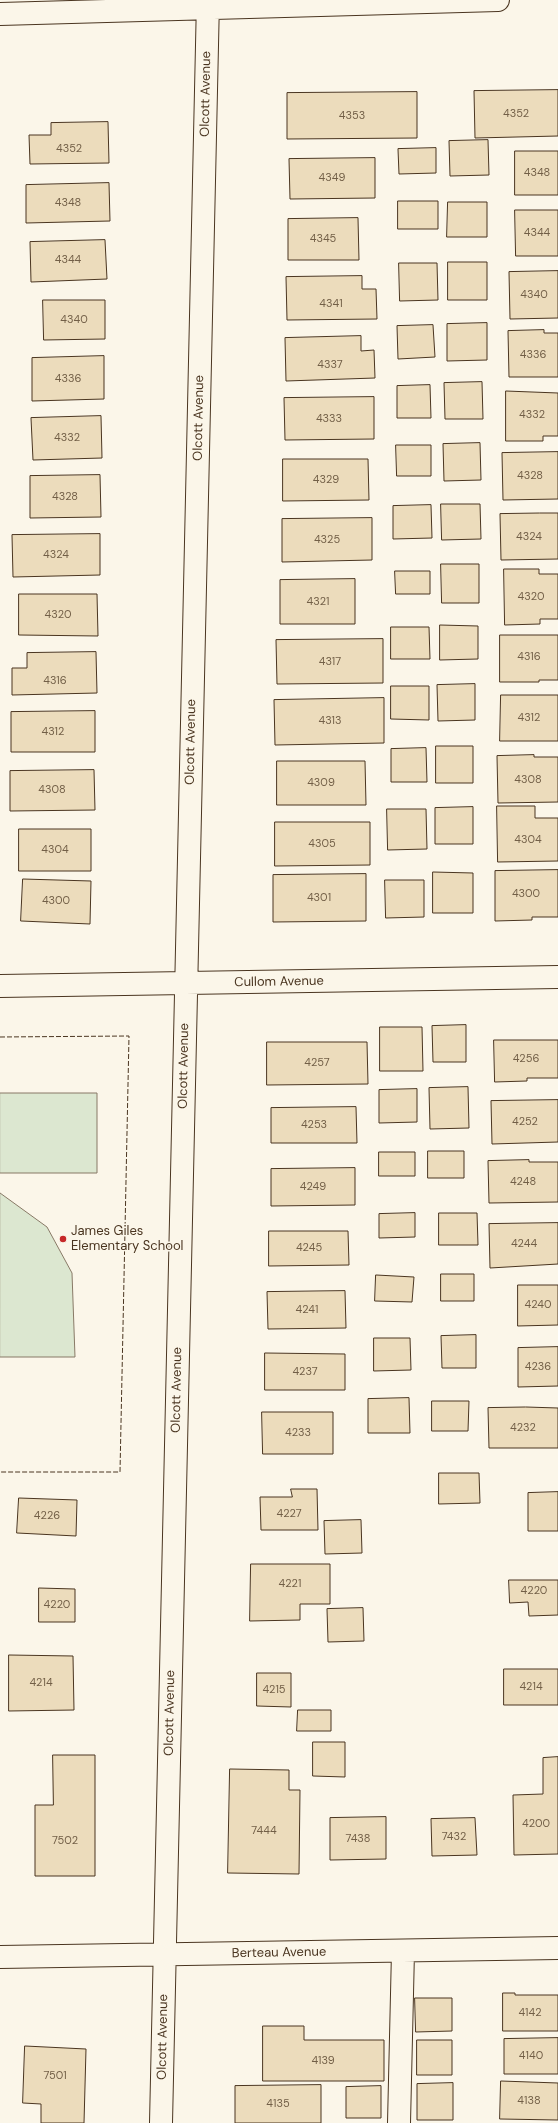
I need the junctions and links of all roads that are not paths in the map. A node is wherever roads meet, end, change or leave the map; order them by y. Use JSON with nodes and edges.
{"nodes":[{"id":1,"x":498,"y":0,"type":"edge"},
{"id":2,"x":446,"y":1,"type":"edge"},
{"id":3,"x":208,"y":4,"type":"edge"},
{"id":4,"x":0,"y":14,"type":"edge"},
{"id":5,"x":558,"y":977,"type":"edge"},
{"id":6,"x":186,"y":983,"type":"junction"},
{"id":7,"x":0,"y":986,"type":"edge"},
{"id":8,"x":558,"y":1948,"type":"edge"},
{"id":9,"x":403,"y":1951,"type":"junction"},
{"id":10,"x":164,"y":1955,"type":"junction"},
{"id":11,"x":0,"y":1957,"type":"edge"},
{"id":12,"x":161,"y":2123,"type":"edge"},
{"id":13,"x":399,"y":2123,"type":"edge"}],
"edges":[{"from":1,"to":2,"type":"street"},
{"from":2,"to":3,"type":"street"},
{"from":3,"to":4,"type":"street"},
{"from":3,"to":6,"type":"street","name":"Olcott Avenue"},
{"from":5,"to":6,"type":"street","name":"Cullom Avenue"},
{"from":6,"to":7,"type":"street","name":"Cullom Avenue"},
{"from":6,"to":10,"type":"street","name":"Olcott Avenue"},
{"from":8,"to":9,"type":"street","name":"Berteau Avenue"},
{"from":9,"to":10,"type":"street","name":"Berteau Avenue"},
{"from":9,"to":13,"type":"street"},
{"from":10,"to":11,"type":"street","name":"Berteau Avenue"},
{"from":10,"to":12,"type":"street","name":"Olcott Avenue"}]}
